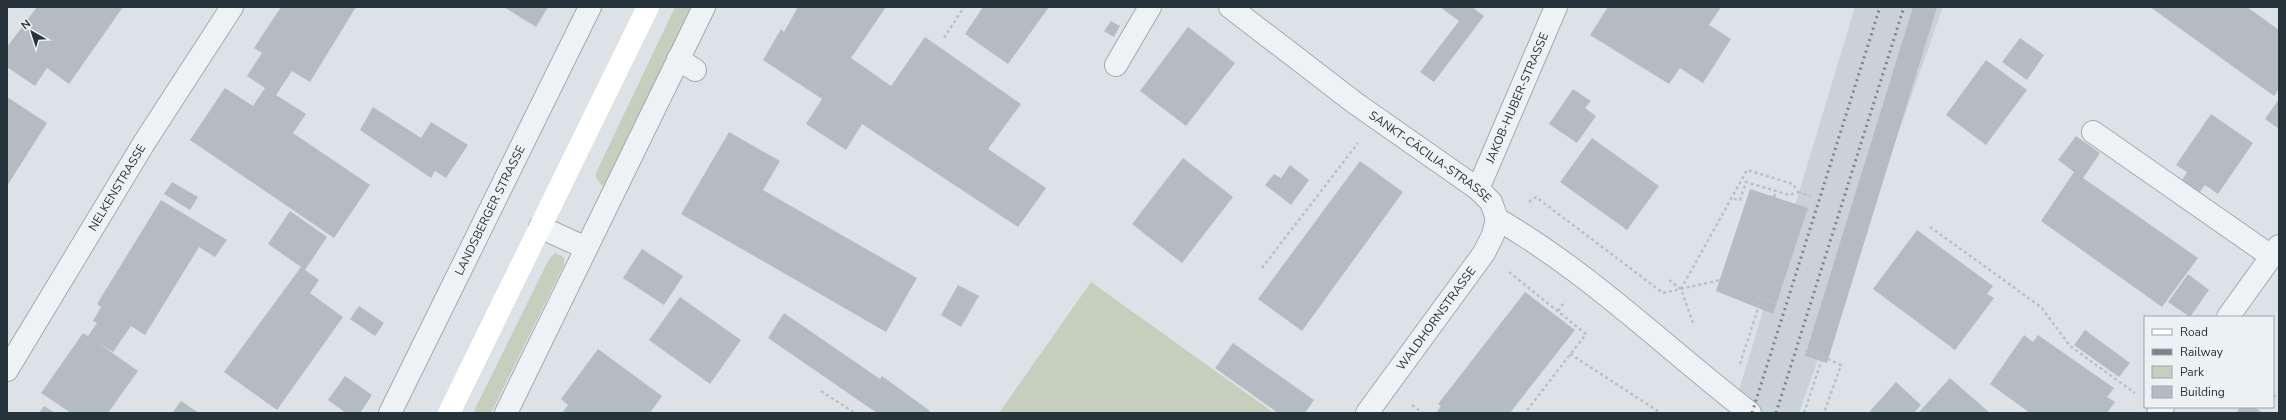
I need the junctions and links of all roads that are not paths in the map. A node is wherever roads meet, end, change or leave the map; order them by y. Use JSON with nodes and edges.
{"nodes":[{"id":1,"x":232,"y":7,"type":"edge"},
{"id":2,"x":590,"y":7,"type":"edge"},
{"id":3,"x":648,"y":7,"type":"edge"},
{"id":4,"x":704,"y":7,"type":"edge"},
{"id":5,"x":1150,"y":7,"type":"edge"},
{"id":6,"x":1230,"y":7,"type":"edge"},
{"id":7,"x":1556,"y":7,"type":"edge"},
{"id":8,"x":1116,"y":65,"type":"dead end"},
{"id":9,"x":2093,"y":132,"type":"dead end"},
{"id":10,"x":1478,"y":189,"type":"junction"},
{"id":11,"x":1497,"y":219,"type":"junction"},
{"id":12,"x":540,"y":226,"type":"junction"},
{"id":13,"x":586,"y":248,"type":"junction"},
{"id":14,"x":2275,"y":251,"type":"edge"},
{"id":15,"x":2229,"y":316,"type":"edge"},
{"id":16,"x":7,"y":370,"type":"edge"},
{"id":17,"x":1742,"y":407,"type":"edge"},
{"id":18,"x":390,"y":413,"type":"edge"},
{"id":19,"x":449,"y":413,"type":"edge"},
{"id":20,"x":506,"y":413,"type":"edge"},
{"id":21,"x":1367,"y":413,"type":"edge"}],
"edges":[{"from":1,"to":16,"type":"street","name":"NELKENSTRASSE"},
{"from":2,"to":18,"type":"street","name":"LANDSBERGER STRASSE"},
{"from":3,"to":12,"type":"main road"},
{"from":4,"to":13,"type":"street"},
{"from":5,"to":8,"type":"street"},
{"from":6,"to":10,"type":"street","name":"SANKT-CÄCILIA-STRASSE"},
{"from":7,"to":10,"type":"street","name":"JAKOB-HUBER-STRASSE"},
{"from":9,"to":14,"type":"street"},
{"from":10,"to":11,"type":"street","name":"SANKT-CÄCILIA-STRASSE"},
{"from":11,"to":17,"type":"street","name":"SANKT-CÄCILIA-STRASSE"},
{"from":11,"to":21,"type":"street","name":"WALDHORNSTRASSE"},
{"from":12,"to":13,"type":"street"},
{"from":12,"to":19,"type":"main road"},
{"from":13,"to":20,"type":"street"},
{"from":14,"to":15,"type":"street"}]}
